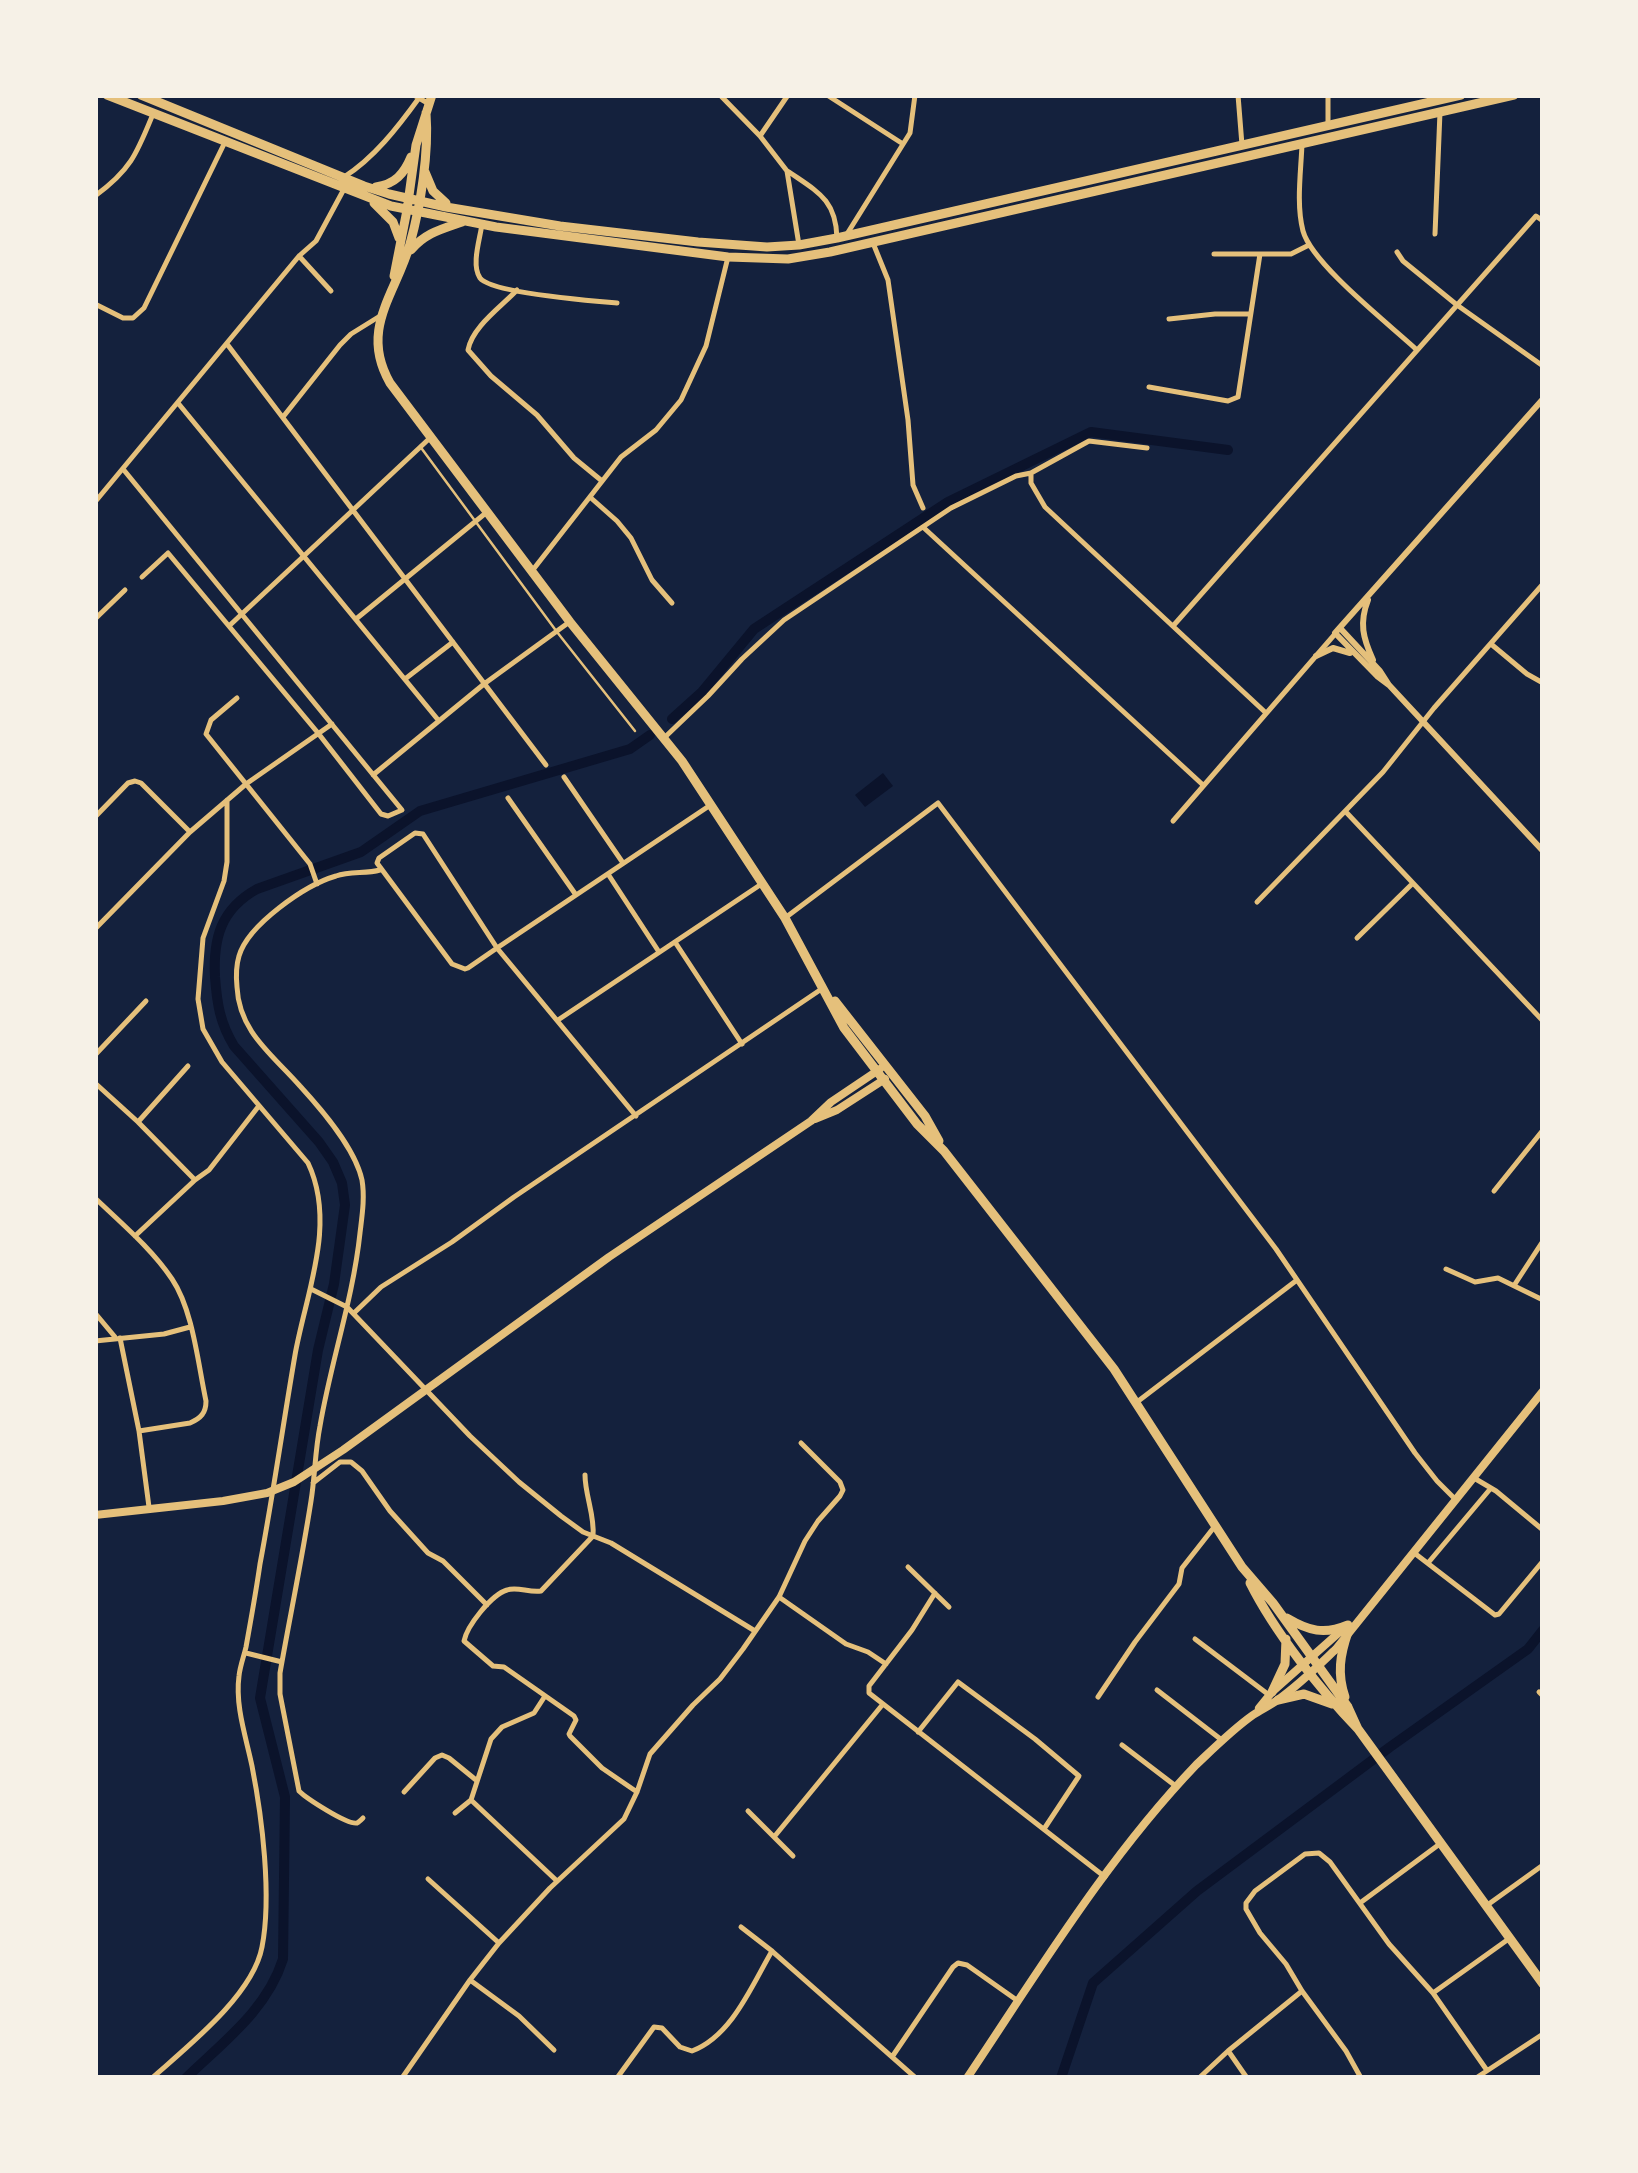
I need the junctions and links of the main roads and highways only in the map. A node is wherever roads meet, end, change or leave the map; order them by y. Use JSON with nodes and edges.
{"nodes":[{"id":1,"x":107,"y":95,"type":"edge"},
{"id":2,"x":141,"y":95,"type":"edge"},
{"id":3,"x":1461,"y":95,"type":"edge"},
{"id":4,"x":1514,"y":95,"type":"edge"},
{"id":5,"x":424,"y":101,"type":"edge"},
{"id":6,"x":416,"y":145,"type":"junction"},
{"id":7,"x":425,"y":154,"type":"junction"},
{"id":8,"x":344,"y":183,"type":"junction"},
{"id":9,"x":363,"y":190,"type":"junction"},
{"id":10,"x":413,"y":205,"type":"junction"},
{"id":11,"x":464,"y":216,"type":"junction"},
{"id":12,"x":404,"y":250,"type":"junction"},
{"id":13,"x":885,"y":1072,"type":"junction"},
{"id":14,"x":1543,"y":1392,"type":"edge"},
{"id":15,"x":95,"y":1515,"type":"edge"},
{"id":16,"x":1242,"y":1568,"type":"junction"},
{"id":17,"x":1280,"y":1614,"type":"junction"},
{"id":18,"x":1348,"y":1628,"type":"junction"},
{"id":19,"x":1286,"y":1639,"type":"junction"},
{"id":20,"x":1308,"y":1660,"type":"junction"},
{"id":21,"x":1315,"y":1670,"type":"junction"},
{"id":22,"x":1273,"y":1696,"type":"junction"},
{"id":23,"x":1335,"y":1705,"type":"junction"},
{"id":24,"x":1348,"y":1707,"type":"junction"},
{"id":25,"x":1358,"y":1729,"type":"junction"},
{"id":26,"x":1543,"y":1984,"type":"edge"},
{"id":27,"x":966,"y":2078,"type":"edge"}],
"edges":[{"from":1,"to":8,"type":"main road"},
{"from":2,"to":8,"type":"main road"},
{"from":3,"to":11,"type":"main road"},
{"from":4,"to":11,"type":"main road"},
{"from":5,"to":6,"type":"main road"},
{"from":5,"to":7,"type":"main road"},
{"from":6,"to":9,"type":"main road"},
{"from":6,"to":10,"type":"main road"},
{"from":7,"to":10,"type":"main road"},
{"from":7,"to":11,"type":"main road"},
{"from":8,"to":9,"type":"main road"},
{"from":9,"to":10,"type":"main road"},
{"from":9,"to":12,"type":"main road"},
{"from":10,"to":11,"type":"main road"},
{"from":10,"to":12,"type":"main road"},
{"from":11,"to":12,"type":"main road"},
{"from":12,"to":13,"type":"main road"},
{"from":13,"to":15,"type":"main road"},
{"from":13,"to":16,"type":"main road"},
{"from":14,"to":18,"type":"main road"},
{"from":16,"to":17,"type":"main road"},
{"from":16,"to":19,"type":"main road"},
{"from":17,"to":18,"type":"main road"},
{"from":17,"to":20,"type":"main road"},
{"from":18,"to":20,"type":"main road"},
{"from":18,"to":21,"type":"main road"},
{"from":18,"to":24,"type":"main road"},
{"from":19,"to":20,"type":"main road"},
{"from":19,"to":22,"type":"main road"},
{"from":20,"to":21,"type":"main road"},
{"from":20,"to":22,"type":"main road"},
{"from":21,"to":22,"type":"main road"},
{"from":21,"to":23,"type":"main road"},
{"from":21,"to":24,"type":"main road"},
{"from":22,"to":23,"type":"main road"},
{"from":22,"to":27,"type":"main road"},
{"from":23,"to":25,"type":"main road"},
{"from":24,"to":25,"type":"main road"},
{"from":25,"to":26,"type":"main road"}]}
